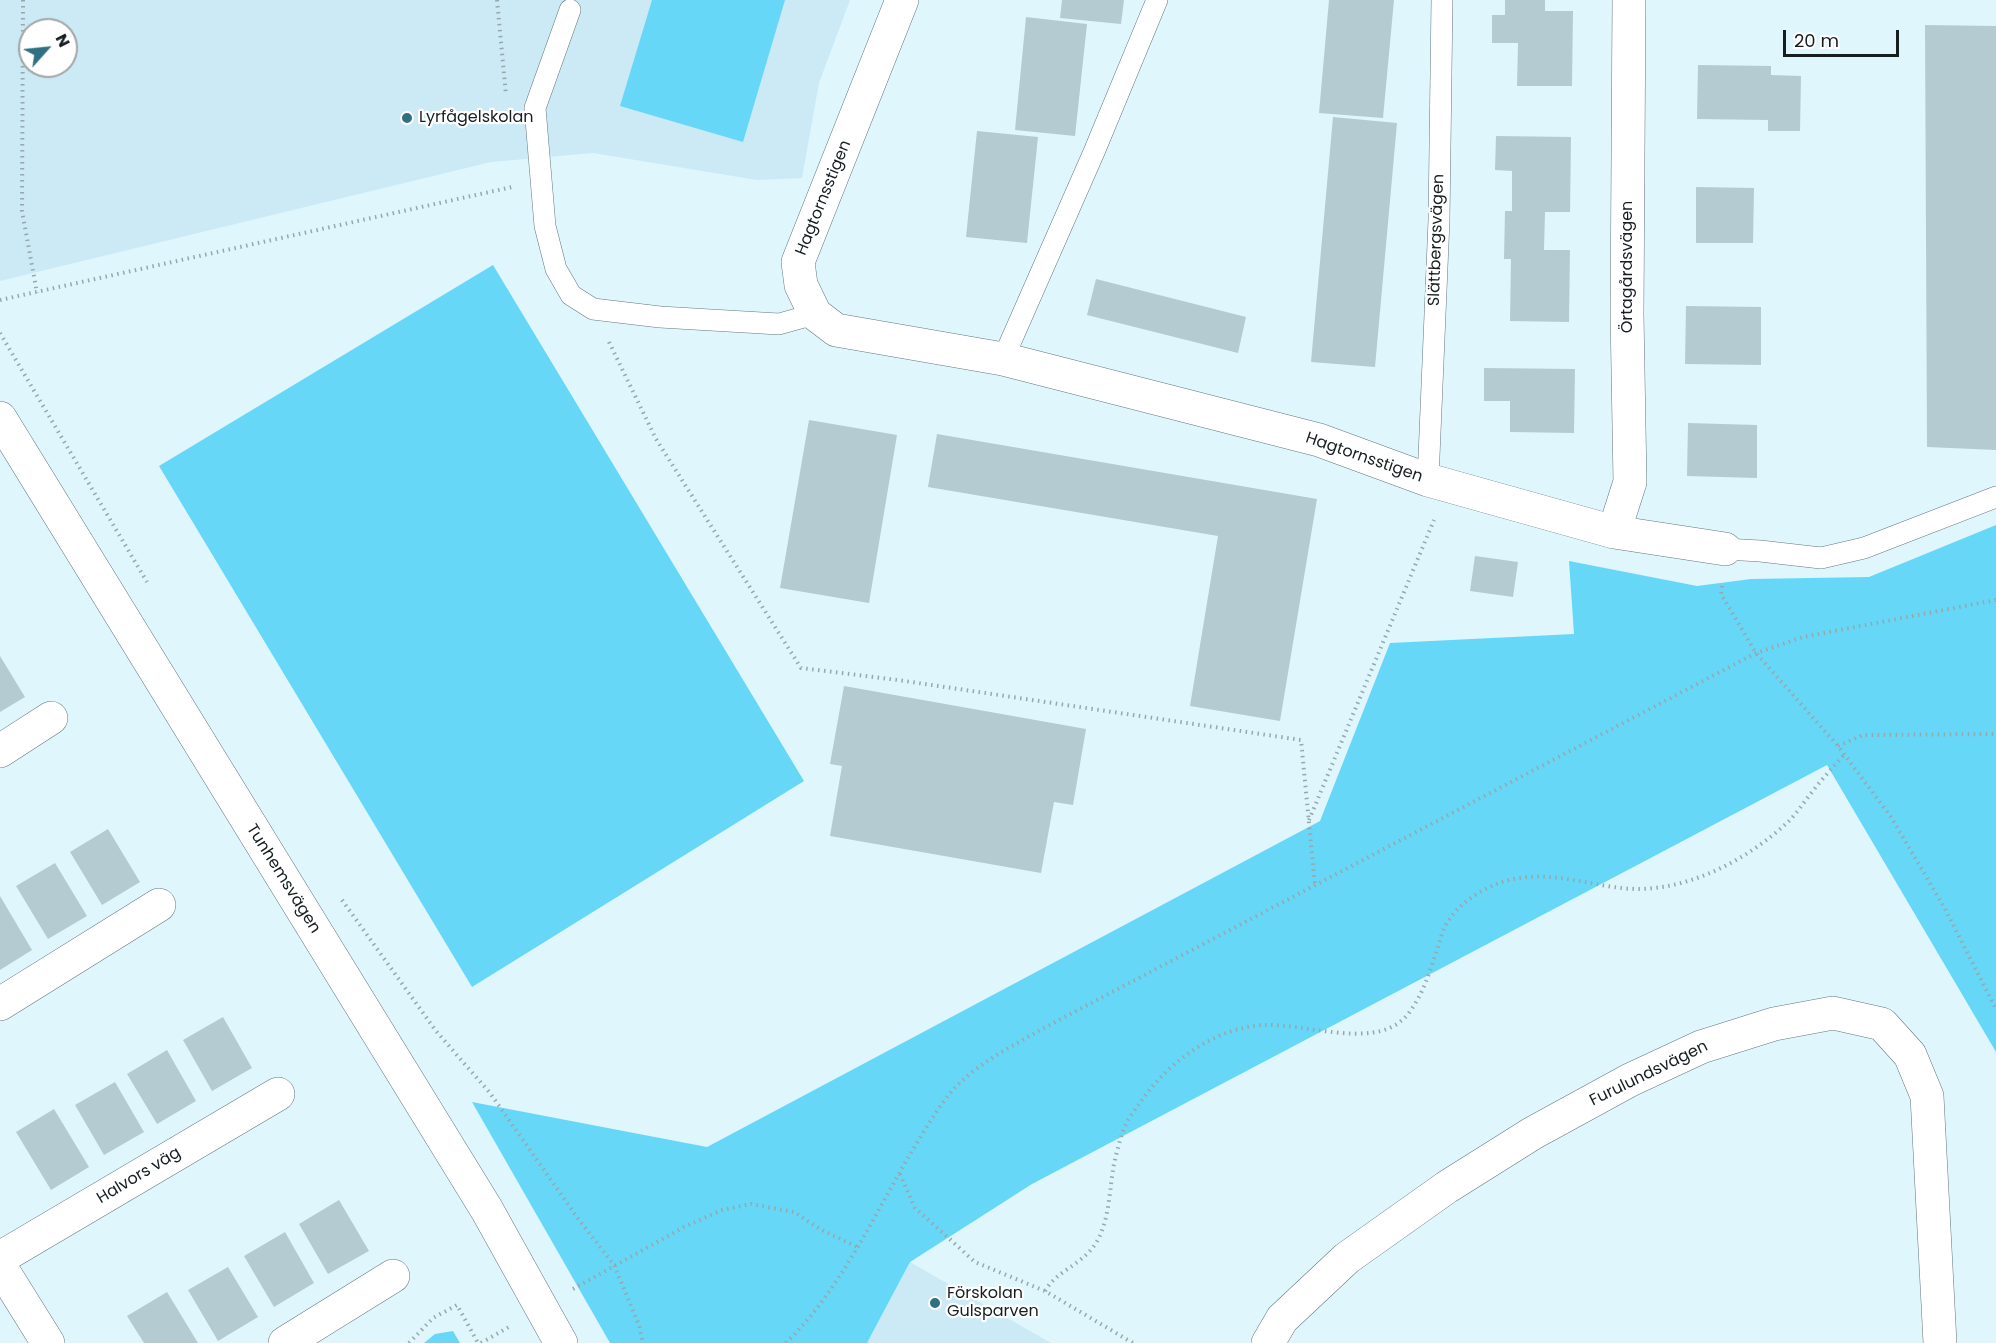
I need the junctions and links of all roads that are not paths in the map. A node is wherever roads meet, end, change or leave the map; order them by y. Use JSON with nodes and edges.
{"nodes":[{"id":1,"x":902,"y":0,"type":"edge"},
{"id":2,"x":1157,"y":0,"type":"edge"},
{"id":3,"x":1442,"y":0,"type":"edge"},
{"id":4,"x":1629,"y":0,"type":"edge"},
{"id":5,"x":570,"y":10,"type":"dead end"},
{"id":6,"x":815,"y":314,"type":"junction"},
{"id":7,"x":1003,"y":359,"type":"junction"},
{"id":8,"x":0,"y":418,"type":"edge"},
{"id":9,"x":1438,"y":483,"type":"junction"},
{"id":10,"x":1996,"y":497,"type":"edge"},
{"id":11,"x":1614,"y":532,"type":"junction"},
{"id":12,"x":1725,"y":549,"type":"joint"},
{"id":13,"x":51,"y":718,"type":"dead end"},
{"id":14,"x":0,"y":751,"type":"edge"},
{"id":15,"x":159,"y":905,"type":"dead end"},
{"id":16,"x":0,"y":1004,"type":"edge"},
{"id":17,"x":278,"y":1094,"type":"dead end"},
{"id":18,"x":0,"y":1258,"type":"edge"},
{"id":19,"x":0,"y":1266,"type":"edge"},
{"id":20,"x":393,"y":1276,"type":"dead end"},
{"id":21,"x":48,"y":1343,"type":"edge"},
{"id":22,"x":285,"y":1343,"type":"edge"},
{"id":23,"x":561,"y":1343,"type":"edge"},
{"id":24,"x":1268,"y":1343,"type":"edge"},
{"id":25,"x":1940,"y":1343,"type":"edge"}],
"edges":[{"from":1,"to":6,"type":"street","name":"Hagtornsstigen"},
{"from":2,"to":7,"type":"lane"},
{"from":3,"to":9,"type":"lane","name":"Slättbergsvägen"},
{"from":4,"to":11,"type":"street","name":"Örtagårdsvägen"},
{"from":5,"to":6,"type":"lane"},
{"from":6,"to":7,"type":"street","name":"Hagtornsstigen"},
{"from":7,"to":9,"type":"street","name":"Hagtornsstigen"},
{"from":8,"to":23,"type":"street","name":"Tunhemsvägen"},
{"from":9,"to":11,"type":"street","name":"Hagtornsstigen"},
{"from":10,"to":12,"type":"lane"},
{"from":11,"to":12,"type":"street","name":"Hagtornsstigen"},
{"from":13,"to":14,"type":"street"},
{"from":15,"to":16,"type":"street"},
{"from":17,"to":18,"type":"street","name":"Halvors väg"},
{"from":19,"to":21,"type":"street"},
{"from":20,"to":22,"type":"street"},
{"from":24,"to":25,"type":"street","name":"Furulundsvägen"}]}
